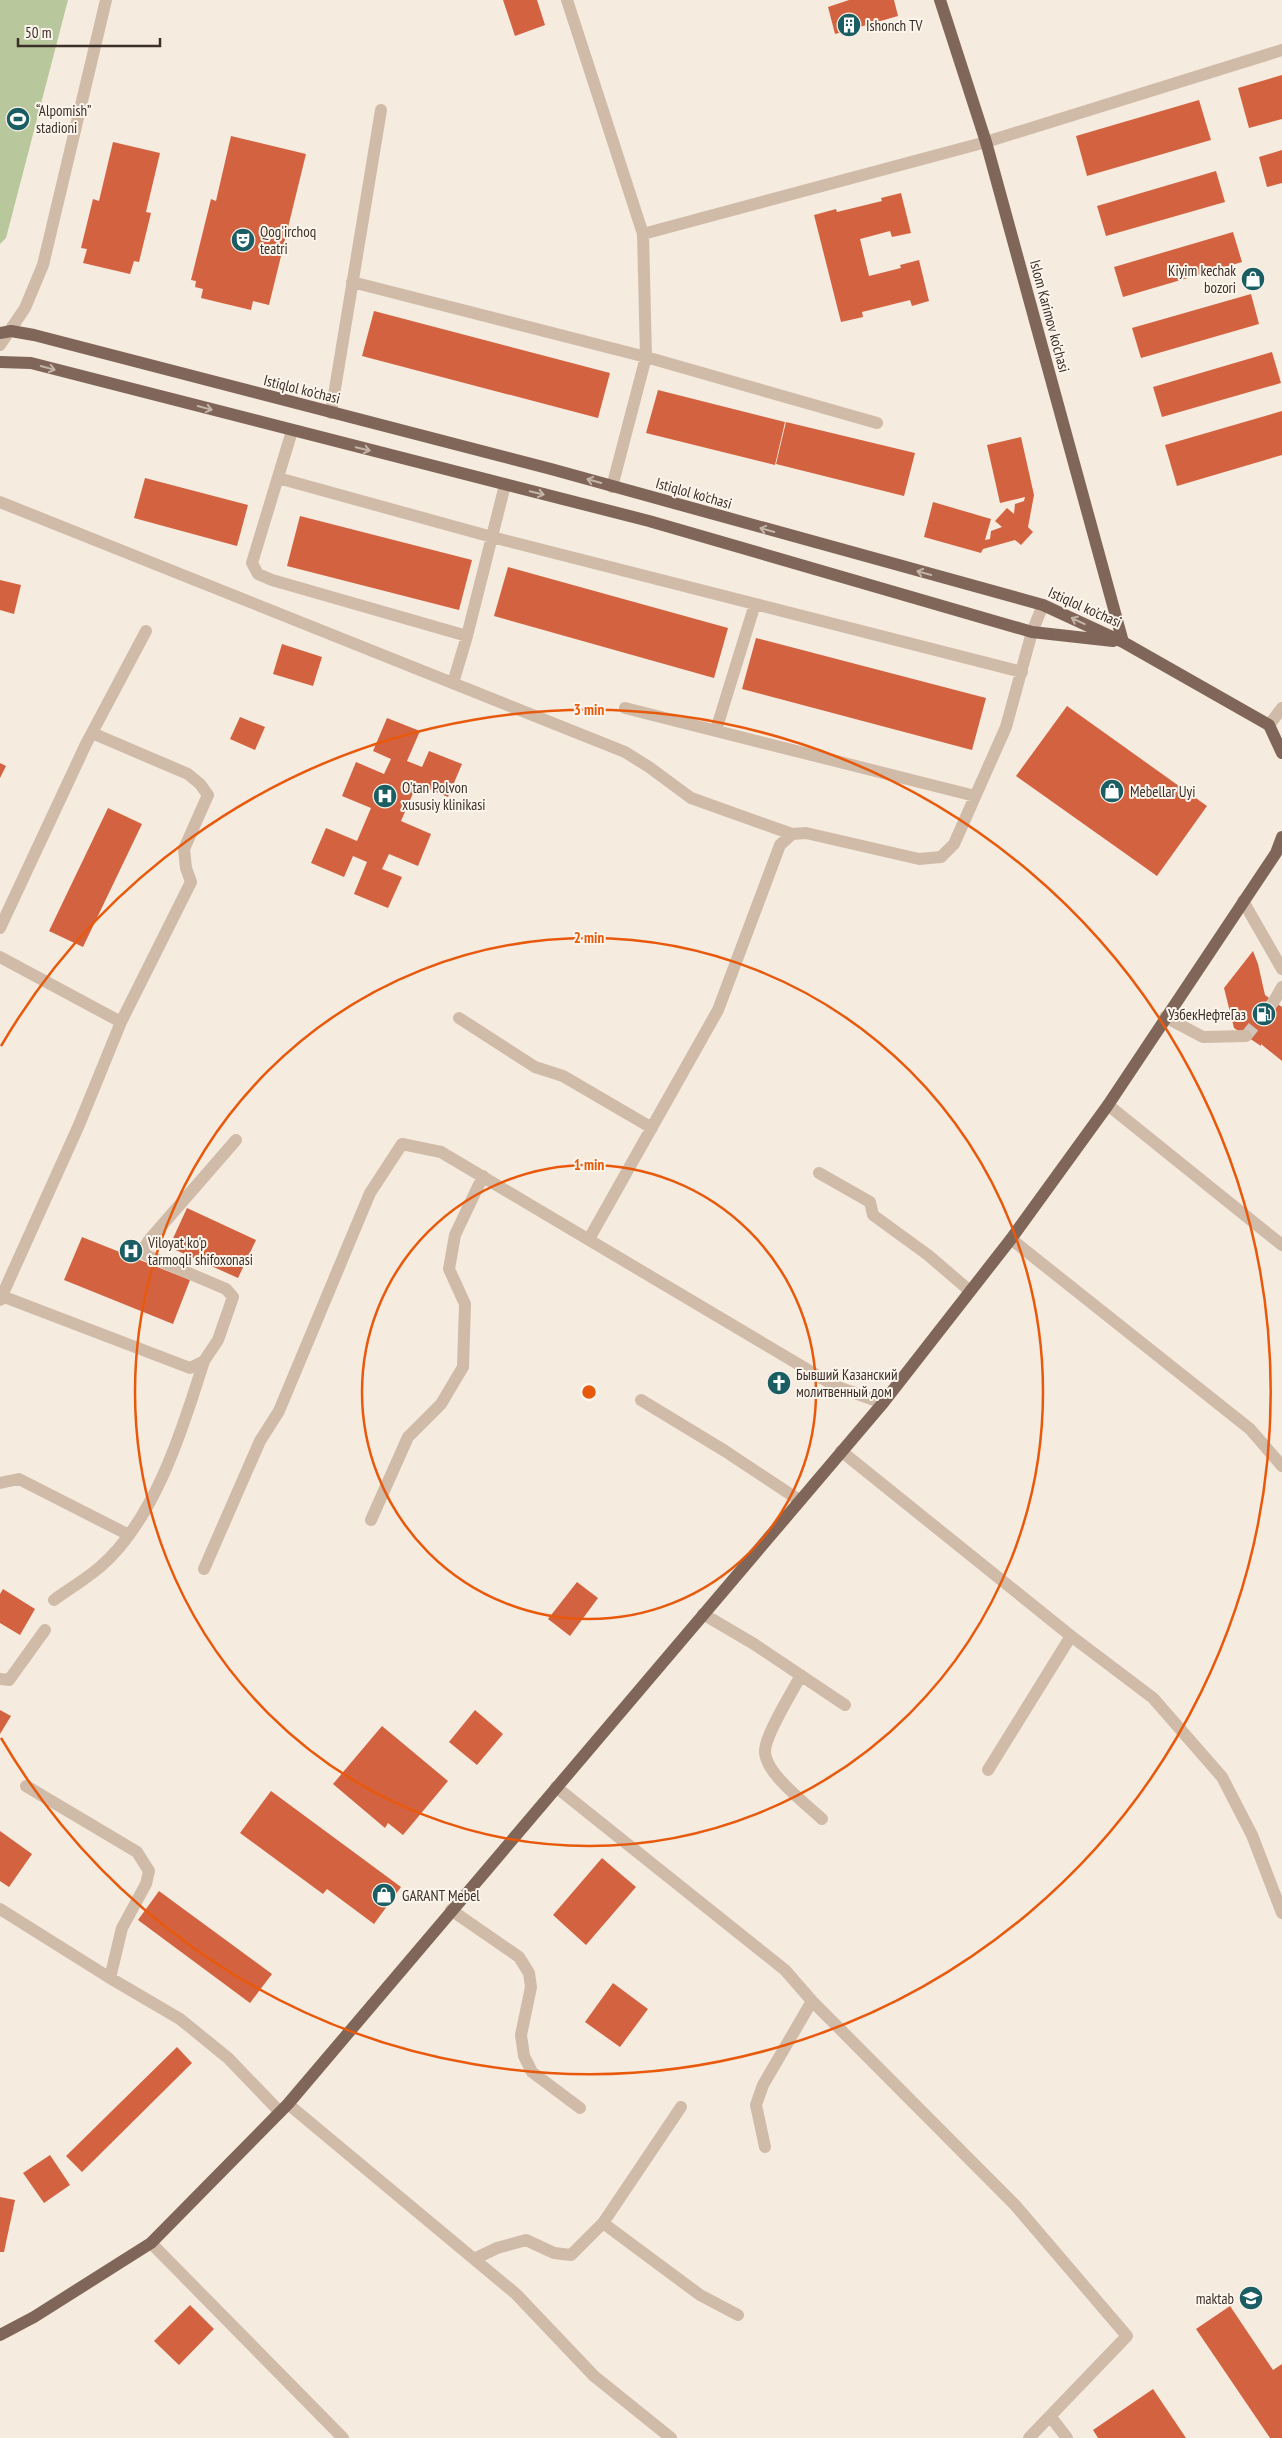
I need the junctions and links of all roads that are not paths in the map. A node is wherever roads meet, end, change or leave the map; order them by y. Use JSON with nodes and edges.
{"nodes":[{"id":1,"x":106,"y":0,"type":"edge"},
{"id":2,"x":567,"y":0,"type":"edge"},
{"id":3,"x":940,"y":0,"type":"edge"},
{"id":4,"x":1282,"y":50,"type":"edge"},
{"id":5,"x":381,"y":110,"type":"dead end"},
{"id":6,"x":986,"y":142,"type":"junction"},
{"id":7,"x":643,"y":234,"type":"junction"},
{"id":8,"x":352,"y":282,"type":"junction"},
{"id":9,"x":6,"y":332,"type":"edge"},
{"id":10,"x":0,"y":345,"type":"edge"},
{"id":11,"x":646,"y":357,"type":"junction"},
{"id":12,"x":0,"y":362,"type":"edge"},
{"id":13,"x":330,"y":413,"type":"junction"},
{"id":14,"x":877,"y":423,"type":"dead end"},
{"id":15,"x":292,"y":431,"type":"junction"},
{"id":16,"x":278,"y":478,"type":"junction"},
{"id":17,"x":505,"y":485,"type":"junction"},
{"id":18,"x":612,"y":487,"type":"junction"},
{"id":19,"x":0,"y":502,"type":"edge"},
{"id":20,"x":492,"y":537,"type":"junction"},
{"id":21,"x":755,"y":604,"type":"junction"},
{"id":22,"x":1044,"y":605,"type":"junction"},
{"id":23,"x":146,"y":630,"type":"dead end"},
{"id":24,"x":1032,"y":632,"type":"junction"},
{"id":25,"x":467,"y":636,"type":"junction"},
{"id":26,"x":1123,"y":642,"type":"junction"},
{"id":27,"x":1022,"y":672,"type":"junction"},
{"id":28,"x":453,"y":683,"type":"junction"},
{"id":29,"x":625,"y":708,"type":"dead end"},
{"id":30,"x":1282,"y":708,"type":"edge"},
{"id":31,"x":1269,"y":725,"type":"junction"},
{"id":32,"x":716,"y":730,"type":"junction"},
{"id":33,"x":92,"y":733,"type":"junction"},
{"id":34,"x":1282,"y":753,"type":"edge"},
{"id":35,"x":975,"y":796,"type":"junction"},
{"id":36,"x":792,"y":834,"type":"junction"},
{"id":37,"x":1282,"y":837,"type":"edge"},
{"id":38,"x":1243,"y":901,"type":"junction"},
{"id":39,"x":0,"y":928,"type":"edge"},
{"id":40,"x":0,"y":957,"type":"edge"},
{"id":41,"x":1282,"y":970,"type":"edge"},
{"id":42,"x":1282,"y":987,"type":"edge"},
{"id":43,"x":1274,"y":1001,"type":"tunnel mouth"},
{"id":44,"x":1165,"y":1017,"type":"junction"},
{"id":45,"x":459,"y":1018,"type":"dead end"},
{"id":46,"x":121,"y":1022,"type":"junction"},
{"id":47,"x":1246,"y":1036,"type":"dead end"},
{"id":48,"x":1108,"y":1105,"type":"junction"},
{"id":49,"x":652,"y":1128,"type":"junction"},
{"id":50,"x":236,"y":1140,"type":"dead end"},
{"id":51,"x":819,"y":1173,"type":"dead end"},
{"id":52,"x":483,"y":1176,"type":"junction"},
{"id":53,"x":589,"y":1239,"type":"junction"},
{"id":54,"x":1011,"y":1239,"type":"junction"},
{"id":55,"x":1282,"y":1245,"type":"edge"},
{"id":56,"x":970,"y":1292,"type":"junction"},
{"id":57,"x":1,"y":1298,"type":"edge"},
{"id":58,"x":204,"y":1361,"type":"junction"},
{"id":59,"x":641,"y":1400,"type":"dead end"},
{"id":60,"x":883,"y":1403,"type":"junction"},
{"id":61,"x":841,"y":1451,"type":"junction"},
{"id":62,"x":1282,"y":1466,"type":"edge"},
{"id":63,"x":0,"y":1482,"type":"edge"},
{"id":64,"x":799,"y":1500,"type":"junction"},
{"id":65,"x":371,"y":1520,"type":"dead end"},
{"id":66,"x":129,"y":1535,"type":"junction"},
{"id":67,"x":204,"y":1568,"type":"dead end"},
{"id":68,"x":54,"y":1600,"type":"dead end"},
{"id":69,"x":703,"y":1614,"type":"junction"},
{"id":70,"x":45,"y":1630,"type":"dead end"},
{"id":71,"x":1071,"y":1636,"type":"junction"},
{"id":72,"x":801,"y":1675,"type":"junction"},
{"id":73,"x":0,"y":1679,"type":"edge"},
{"id":74,"x":845,"y":1705,"type":"dead end"},
{"id":75,"x":988,"y":1770,"type":"dead end"},
{"id":76,"x":26,"y":1786,"type":"dead end"},
{"id":77,"x":556,"y":1787,"type":"junction"},
{"id":78,"x":822,"y":1818,"type":"dead end"},
{"id":79,"x":0,"y":1910,"type":"edge"},
{"id":80,"x":451,"y":1910,"type":"junction"},
{"id":81,"x":1282,"y":1913,"type":"edge"},
{"id":82,"x":110,"y":1978,"type":"junction"},
{"id":83,"x":812,"y":2001,"type":"junction"},
{"id":84,"x":681,"y":2107,"type":"dead end"},
{"id":85,"x":284,"y":2108,"type":"junction"},
{"id":86,"x":580,"y":2108,"type":"dead end"},
{"id":87,"x":765,"y":2147,"type":"dead end"},
{"id":88,"x":603,"y":2223,"type":"junction"},
{"id":89,"x":151,"y":2243,"type":"junction"},
{"id":90,"x":474,"y":2259,"type":"junction"},
{"id":91,"x":738,"y":2315,"type":"dead end"},
{"id":92,"x":0,"y":2335,"type":"edge"},
{"id":93,"x":1050,"y":2416,"type":"junction"},
{"id":94,"x":343,"y":2438,"type":"edge"},
{"id":95,"x":671,"y":2438,"type":"edge"},
{"id":96,"x":1029,"y":2438,"type":"edge"},
{"id":97,"x":1067,"y":2438,"type":"edge"}],
"edges":[{"from":1,"to":9,"type":"street"},
{"from":2,"to":7,"type":"street"},
{"from":3,"to":6,"type":"main road","name":"Islom Karimov ko'chasi"},
{"from":4,"to":6,"type":"street"},
{"from":5,"to":8,"type":"street"},
{"from":6,"to":7,"type":"street"},
{"from":6,"to":26,"type":"main road","name":"Islom Karimov ko'chasi"},
{"from":7,"to":11,"type":"street"},
{"from":8,"to":11,"type":"street"},
{"from":8,"to":13,"type":"street"},
{"from":9,"to":10,"type":"street"},
{"from":9,"to":13,"type":"main road","name":"Istiqlol ko'chasi"},
{"from":11,"to":14,"type":"street"},
{"from":11,"to":18,"type":"street"},
{"from":12,"to":15,"type":"main road","name":"Istiqlol ko'chasi","one_way":true},
{"from":18,"to":13,"type":"main road","name":"Istiqlol ko'chasi","one_way":true},
{"from":15,"to":16,"type":"street"},
{"from":15,"to":17,"type":"main road","name":"Istiqlol ko'chasi","one_way":true},
{"from":16,"to":20,"type":"street"},
{"from":16,"to":25,"type":"street"},
{"from":17,"to":20,"type":"street"},
{"from":17,"to":24,"type":"main road","name":"Istiqlol ko'chasi","one_way":true},
{"from":22,"to":18,"type":"main road","name":"Istiqlol ko'chasi","one_way":true},
{"from":19,"to":28,"type":"street"},
{"from":20,"to":21,"type":"street"},
{"from":20,"to":25,"type":"street"},
{"from":21,"to":27,"type":"street"},
{"from":21,"to":32,"type":"street"},
{"from":22,"to":24,"type":"street"},
{"from":26,"to":22,"type":"main road","name":"Istiqlol ko'chasi","one_way":true},
{"from":23,"to":33,"type":"street"},
{"from":24,"to":26,"type":"main road","name":"Istiqlol ko'chasi"},
{"from":24,"to":27,"type":"street"},
{"from":25,"to":28,"type":"street"},
{"from":26,"to":31,"type":"main road"},
{"from":27,"to":35,"type":"street"},
{"from":28,"to":36,"type":"street"},
{"from":29,"to":32,"type":"street"},
{"from":30,"to":31,"type":"street"},
{"from":31,"to":34,"type":"main road"},
{"from":32,"to":35,"type":"street"},
{"from":33,"to":39,"type":"street"},
{"from":33,"to":46,"type":"street"},
{"from":35,"to":36,"type":"street"},
{"from":36,"to":49,"type":"street"},
{"from":37,"to":38,"type":"main road"},
{"from":38,"to":41,"type":"street"},
{"from":38,"to":44,"type":"main road"},
{"from":40,"to":46,"type":"street"},
{"from":42,"to":43,"type":"street"},
{"from":44,"to":47,"type":"street"},
{"from":44,"to":48,"type":"main road"},
{"from":45,"to":49,"type":"street"},
{"from":46,"to":57,"type":"street"},
{"from":48,"to":54,"type":"main road"},
{"from":48,"to":55,"type":"street"},
{"from":49,"to":53,"type":"street"},
{"from":50,"to":58,"type":"street"},
{"from":51,"to":56,"type":"street"},
{"from":52,"to":53,"type":"street"},
{"from":52,"to":65,"type":"street"},
{"from":52,"to":67,"type":"street"},
{"from":53,"to":60,"type":"street"},
{"from":54,"to":56,"type":"main road"},
{"from":54,"to":62,"type":"street"},
{"from":56,"to":60,"type":"main road"},
{"from":57,"to":58,"type":"street"},
{"from":58,"to":66,"type":"street"},
{"from":59,"to":64,"type":"street"},
{"from":60,"to":61,"type":"main road"},
{"from":61,"to":64,"type":"main road"},
{"from":61,"to":71,"type":"street"},
{"from":63,"to":66,"type":"street"},
{"from":64,"to":69,"type":"main road"},
{"from":66,"to":68,"type":"street"},
{"from":69,"to":72,"type":"street"},
{"from":69,"to":77,"type":"main road"},
{"from":70,"to":73,"type":"street"},
{"from":71,"to":75,"type":"street"},
{"from":71,"to":81,"type":"street"},
{"from":72,"to":74,"type":"street"},
{"from":72,"to":78,"type":"street"},
{"from":76,"to":82,"type":"street"},
{"from":77,"to":80,"type":"main road"},
{"from":77,"to":83,"type":"street"},
{"from":79,"to":82,"type":"street"},
{"from":80,"to":85,"type":"main road"},
{"from":80,"to":86,"type":"street"},
{"from":82,"to":85,"type":"street"},
{"from":83,"to":87,"type":"street"},
{"from":83,"to":93,"type":"street"},
{"from":84,"to":88,"type":"street"},
{"from":85,"to":89,"type":"main road"},
{"from":85,"to":90,"type":"street"},
{"from":88,"to":90,"type":"street"},
{"from":88,"to":91,"type":"street"},
{"from":89,"to":92,"type":"main road"},
{"from":89,"to":94,"type":"street"},
{"from":90,"to":95,"type":"street"},
{"from":93,"to":96,"type":"street"},
{"from":93,"to":97,"type":"street"}]}
